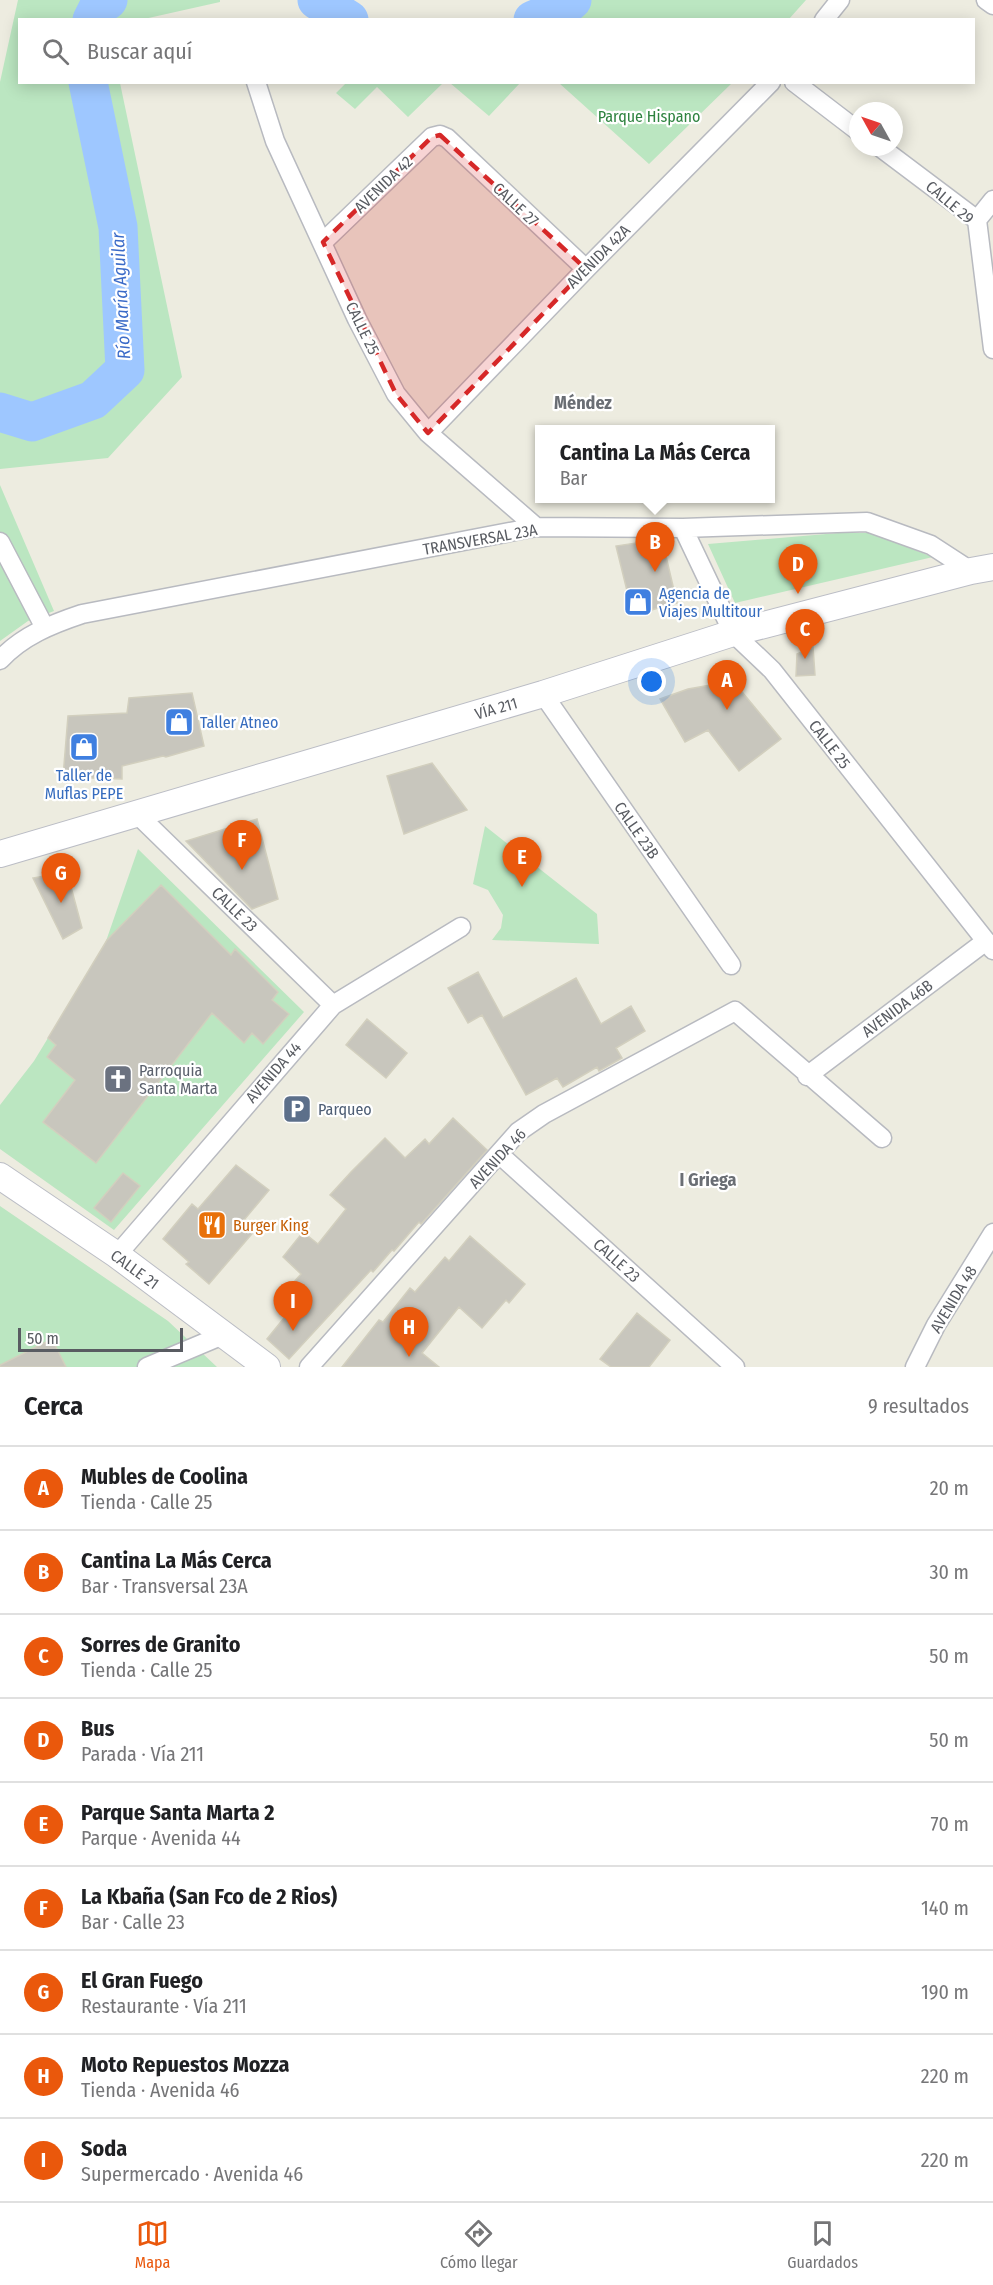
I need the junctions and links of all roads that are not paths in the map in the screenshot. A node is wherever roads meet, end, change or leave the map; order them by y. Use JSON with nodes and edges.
{"nodes":[{"id":1,"x":840,"y":0,"type":"edge"},
{"id":2,"x":986,"y":0,"type":"edge"},
{"id":3,"x":993,"y":5,"type":"edge"},
{"id":4,"x":826,"y":18,"type":"edge"},
{"id":5,"x":257,"y":84,"type":"edge"},
{"id":6,"x":769,"y":84,"type":"edge"},
{"id":7,"x":797,"y":84,"type":"edge"},
{"id":8,"x":849,"y":124,"type":"edge"},
{"id":9,"x":447,"y":138,"type":"joint"},
{"id":10,"x":892,"y":156,"type":"edge"},
{"id":11,"x":993,"y":200,"type":"edge"},
{"id":12,"x":977,"y":220,"type":"junction"},
{"id":13,"x":323,"y":242,"type":"junction"},
{"id":14,"x":586,"y":269,"type":"junction"},
{"id":15,"x":993,"y":349,"type":"edge"},
{"id":16,"x":428,"y":433,"type":"junction"},
{"id":17,"x":536,"y":527,"type":"junction"},
{"id":18,"x":683,"y":528,"type":"junction"},
{"id":19,"x":0,"y":542,"type":"edge"},
{"id":20,"x":982,"y":569,"type":"edge"},
{"id":21,"x":45,"y":628,"type":"junction"},
{"id":22,"x":733,"y":633,"type":"junction"},
{"id":23,"x":0,"y":660,"type":"edge"},
{"id":24,"x":543,"y":694,"type":"junction"},
{"id":25,"x":137,"y":814,"type":"junction"},
{"id":26,"x":0,"y":854,"type":"edge"},
{"id":27,"x":461,"y":927,"type":"dead end"},
{"id":28,"x":990,"y":946,"type":"edge"},
{"id":29,"x":731,"y":965,"type":"dead end"},
{"id":30,"x":333,"y":1005,"type":"junction"},
{"id":31,"x":807,"y":1076,"type":"junction"},
{"id":32,"x":882,"y":1138,"type":"dead end"},
{"id":33,"x":499,"y":1154,"type":"junction"},
{"id":34,"x":0,"y":1176,"type":"edge"},
{"id":35,"x":993,"y":1233,"type":"edge"},
{"id":36,"x":117,"y":1255,"type":"junction"},
{"id":37,"x":223,"y":1335,"type":"junction"},
{"id":38,"x":147,"y":1367,"type":"edge"},
{"id":39,"x":267,"y":1367,"type":"edge"},
{"id":40,"x":309,"y":1367,"type":"edge"},
{"id":41,"x":735,"y":1367,"type":"edge"},
{"id":42,"x":915,"y":1367,"type":"edge"}],
"edges":[{"from":1,"to":4,"type":"street"},
{"from":2,"to":3,"type":"street"},
{"from":5,"to":13,"type":"street","name":"CALLE 25"},
{"from":6,"to":14,"type":"street","name":"AVENIDA 42A"},
{"from":7,"to":8,"type":"street"},
{"from":9,"to":13,"type":"street","name":"AVENIDA 42"},
{"from":9,"to":14,"type":"street","name":"CALLE 27"},
{"from":10,"to":12,"type":"street","name":"CALLE 29"},
{"from":11,"to":12,"type":"street"},
{"from":12,"to":15,"type":"street","name":"CALLE 29"},
{"from":13,"to":16,"type":"street","name":"CALLE 25"},
{"from":14,"to":16,"type":"street","name":"AVENIDA 42A"},
{"from":16,"to":17,"type":"street","name":"CALLE 25"},
{"from":17,"to":18,"type":"street","name":"TRANSVERSAL 23A"},
{"from":17,"to":21,"type":"street","name":"TRANSVERSAL 23A"},
{"from":18,"to":20,"type":"street","name":"TRANSVERSAL 23A"},
{"from":18,"to":22,"type":"street","name":"CALLE 25"},
{"from":19,"to":21,"type":"street"},
{"from":20,"to":22,"type":"main road","name":"VÍA 211"},
{"from":21,"to":23,"type":"street","name":"TRANSVERSAL 23A"},
{"from":22,"to":24,"type":"main road","name":"VÍA 211"},
{"from":22,"to":28,"type":"street","name":"CALLE 25"},
{"from":24,"to":25,"type":"main road","name":"VÍA 211"},
{"from":24,"to":29,"type":"street","name":"CALLE 23B"},
{"from":25,"to":26,"type":"main road","name":"VÍA 211"},
{"from":25,"to":30,"type":"street","name":"CALLE 23"},
{"from":27,"to":30,"type":"street","name":"AVENIDA 44"},
{"from":28,"to":31,"type":"street","name":"AVENIDA 46B"},
{"from":30,"to":36,"type":"street","name":"AVENIDA 44"},
{"from":31,"to":32,"type":"street"},
{"from":31,"to":33,"type":"street","name":"AVENIDA 46"},
{"from":33,"to":40,"type":"street","name":"AVENIDA 46"},
{"from":33,"to":41,"type":"street","name":"CALLE 23"},
{"from":34,"to":36,"type":"main road","name":"CALLE 21"},
{"from":35,"to":42,"type":"street","name":"AVENIDA 48"},
{"from":36,"to":37,"type":"main road","name":"CALLE 21"},
{"from":37,"to":38,"type":"street"},
{"from":37,"to":39,"type":"main road","name":"CALLE 21"}]}
